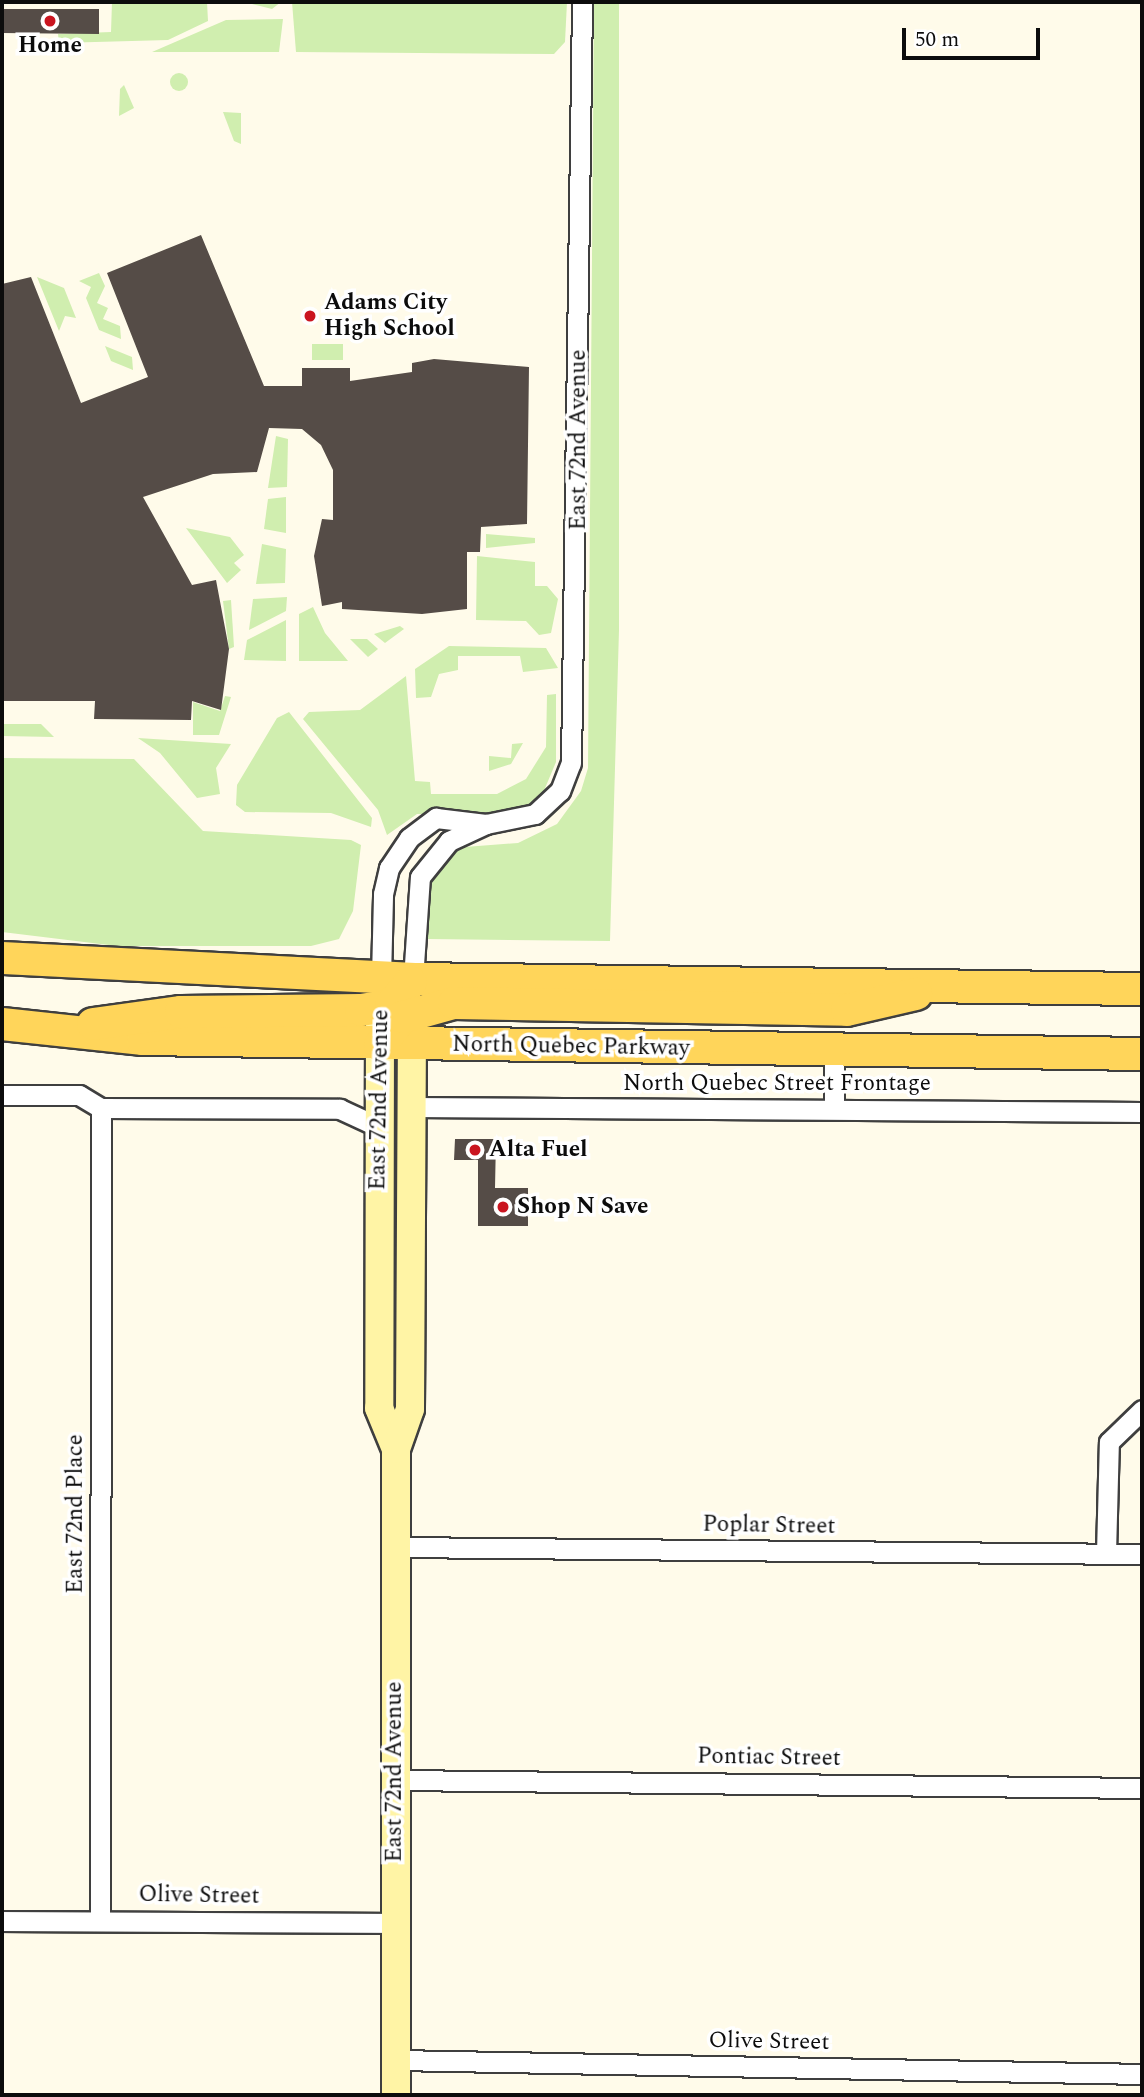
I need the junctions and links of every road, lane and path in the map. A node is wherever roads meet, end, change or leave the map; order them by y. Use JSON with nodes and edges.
{"nodes":[{"id":1,"x":582,"y":2,"type":"edge"},
{"id":2,"x":485,"y":824,"type":"junction"},
{"id":3,"x":2,"y":958,"type":"edge"},
{"id":4,"x":413,"y":979,"type":"junction"},
{"id":5,"x":930,"y":986,"type":"junction"},
{"id":6,"x":1142,"y":989,"type":"edge"},
{"id":7,"x":381,"y":993,"type":"junction"},
{"id":8,"x":412,"y":1013,"type":"junction"},
{"id":9,"x":2,"y":1024,"type":"edge"},
{"id":10,"x":62,"y":1033,"type":"junction"},
{"id":11,"x":380,"y":1045,"type":"junction"},
{"id":12,"x":412,"y":1045,"type":"junction"},
{"id":13,"x":834,"y":1050,"type":"junction"},
{"id":14,"x":1142,"y":1054,"type":"edge"},
{"id":15,"x":2,"y":1095,"type":"edge"},
{"id":16,"x":101,"y":1108,"type":"junction"},
{"id":17,"x":411,"y":1108,"type":"junction"},
{"id":18,"x":834,"y":1108,"type":"junction"},
{"id":19,"x":1142,"y":1112,"type":"edge"},
{"id":20,"x":379,"y":1127,"type":"junction"},
{"id":21,"x":1142,"y":1410,"type":"edge"},
{"id":22,"x":396,"y":1449,"type":"junction"},
{"id":23,"x":395,"y":1547,"type":"junction"},
{"id":24,"x":1106,"y":1553,"type":"junction"},
{"id":25,"x":1142,"y":1554,"type":"edge"},
{"id":26,"x":395,"y":1780,"type":"junction"},
{"id":27,"x":1142,"y":1788,"type":"edge"},
{"id":28,"x":100,"y":1920,"type":"junction"},
{"id":29,"x":2,"y":1921,"type":"edge"},
{"id":30,"x":395,"y":1923,"type":"junction"},
{"id":31,"x":395,"y":2060,"type":"junction"},
{"id":32,"x":1142,"y":2074,"type":"edge"},
{"id":33,"x":396,"y":2095,"type":"edge"}],
"edges":[{"from":1,"to":2,"type":"street","name":"East 72nd Avenue"},
{"from":2,"to":4,"type":"street","name":"East 72nd Avenue"},
{"from":2,"to":7,"type":"street","name":"East 72nd Avenue"},
{"from":3,"to":7,"type":"main road"},
{"from":4,"to":5,"type":"main road"},
{"from":4,"to":7,"type":"main road"},
{"from":4,"to":8,"type":"main road","name":"East 72nd Avenue"},
{"from":5,"to":6,"type":"main road"},
{"from":5,"to":8,"type":"main road"},
{"from":7,"to":10,"type":"main road"},
{"from":7,"to":11,"type":"main road","name":"East 72nd Avenue"},
{"from":8,"to":11,"type":"main road"},
{"from":8,"to":12,"type":"main road","name":"East 72nd Avenue"},
{"from":9,"to":10,"type":"main road","name":"North Quebec Parkway"},
{"from":10,"to":11,"type":"main road","name":"North Quebec Parkway"},
{"from":11,"to":12,"type":"main road","name":"North Quebec Parkway"},
{"from":11,"to":20,"type":"main road","name":"East 72nd Avenue"},
{"from":12,"to":13,"type":"main road","name":"North Quebec Parkway"},
{"from":12,"to":17,"type":"main road","name":"East 72nd Avenue"},
{"from":13,"to":14,"type":"main road","name":"North Quebec Parkway"},
{"from":13,"to":18,"type":"street"},
{"from":15,"to":16,"type":"street"},
{"from":16,"to":20,"type":"street"},
{"from":16,"to":28,"type":"street","name":"East 72nd Place"},
{"from":17,"to":18,"type":"street","name":"North Quebec Street Frontage"},
{"from":17,"to":22,"type":"main road","name":"East 72nd Avenue"},
{"from":18,"to":19,"type":"street","name":"North Quebec Street Frontage"},
{"from":20,"to":22,"type":"main road","name":"East 72nd Avenue"},
{"from":21,"to":24,"type":"street"},
{"from":22,"to":23,"type":"main road","name":"East 72nd Avenue"},
{"from":23,"to":24,"type":"street","name":"Poplar Street"},
{"from":23,"to":26,"type":"main road","name":"East 72nd Avenue"},
{"from":24,"to":25,"type":"street","name":"Poplar Street"},
{"from":26,"to":27,"type":"street","name":"Pontiac Street"},
{"from":26,"to":30,"type":"main road","name":"East 72nd Avenue"},
{"from":28,"to":29,"type":"street","name":"Olive Street"},
{"from":28,"to":30,"type":"street","name":"Olive Street"},
{"from":30,"to":31,"type":"main road","name":"East 72nd Avenue"},
{"from":31,"to":32,"type":"street","name":"Olive Street"},
{"from":31,"to":33,"type":"main road","name":"East 72nd Avenue"}]}
